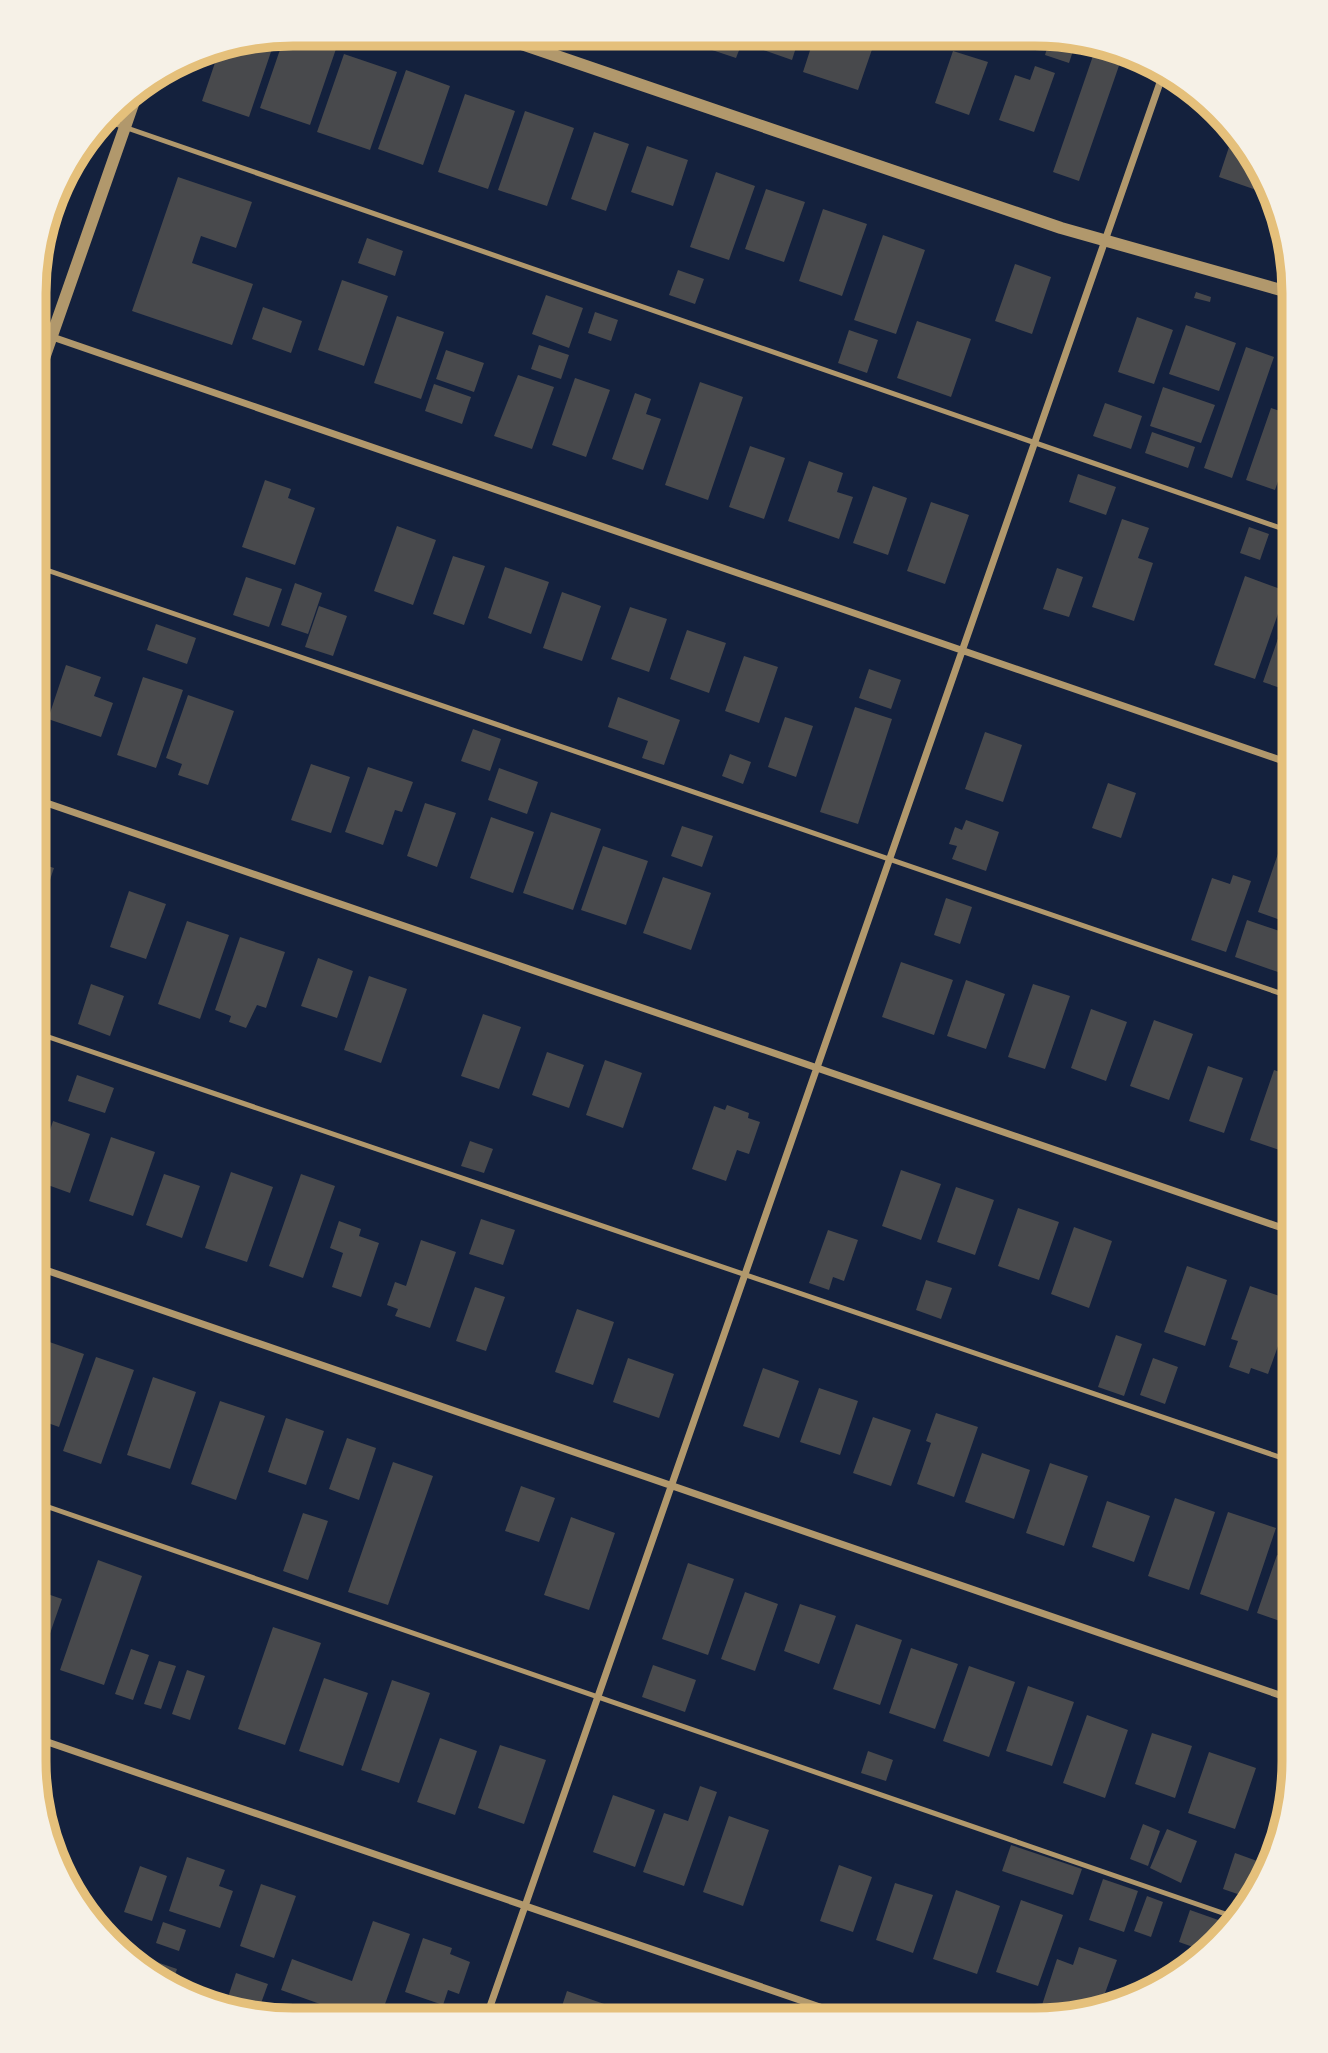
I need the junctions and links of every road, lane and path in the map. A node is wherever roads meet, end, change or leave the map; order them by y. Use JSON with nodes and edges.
{"nodes":[{"id":1,"x":528,"y":46,"type":"edge"},
{"id":2,"x":1161,"y":80,"type":"edge"},
{"id":3,"x":133,"y":105,"type":"edge"},
{"id":4,"x":113,"y":123,"type":"edge"},
{"id":5,"x":125,"y":127,"type":"junction"},
{"id":6,"x":1105,"y":241,"type":"junction"},
{"id":7,"x":1282,"y":290,"type":"edge"},
{"id":8,"x":46,"y":335,"type":"edge"},
{"id":9,"x":52,"y":337,"type":"junction"},
{"id":10,"x":46,"y":354,"type":"edge"},
{"id":11,"x":1035,"y":442,"type":"junction"},
{"id":12,"x":1282,"y":528,"type":"edge"},
{"id":13,"x":46,"y":570,"type":"edge"},
{"id":14,"x":962,"y":652,"type":"junction"},
{"id":15,"x":1282,"y":761,"type":"edge"},
{"id":16,"x":46,"y":803,"type":"edge"},
{"id":17,"x":891,"y":858,"type":"junction"},
{"id":18,"x":1282,"y":994,"type":"edge"},
{"id":19,"x":46,"y":1036,"type":"edge"},
{"id":20,"x":817,"y":1070,"type":"junction"},
{"id":21,"x":1282,"y":1228,"type":"edge"},
{"id":22,"x":46,"y":1270,"type":"edge"},
{"id":23,"x":746,"y":1275,"type":"junction"},
{"id":24,"x":1282,"y":1458,"type":"edge"},
{"id":25,"x":673,"y":1486,"type":"junction"},
{"id":26,"x":46,"y":1506,"type":"edge"},
{"id":27,"x":1282,"y":1696,"type":"edge"},
{"id":28,"x":597,"y":1697,"type":"junction"},
{"id":29,"x":46,"y":1741,"type":"edge"},
{"id":30,"x":523,"y":1905,"type":"junction"},
{"id":31,"x":1228,"y":1915,"type":"edge"},
{"id":32,"x":489,"y":2008,"type":"edge"},
{"id":33,"x":823,"y":2008,"type":"edge"}],
"edges":[{"from":1,"to":6,"type":"street"},
{"from":2,"to":6,"type":"street"},
{"from":3,"to":5,"type":"street"},
{"from":4,"to":5,"type":"lane"},
{"from":5,"to":9,"type":"street"},
{"from":5,"to":11,"type":"lane"},
{"from":6,"to":7,"type":"street"},
{"from":6,"to":11,"type":"street"},
{"from":8,"to":9,"type":"street"},
{"from":9,"to":10,"type":"street"},
{"from":9,"to":14,"type":"street"},
{"from":11,"to":12,"type":"lane"},
{"from":11,"to":14,"type":"street"},
{"from":13,"to":17,"type":"lane"},
{"from":14,"to":15,"type":"street"},
{"from":14,"to":17,"type":"street"},
{"from":16,"to":20,"type":"street"},
{"from":17,"to":18,"type":"lane"},
{"from":17,"to":20,"type":"street"},
{"from":19,"to":23,"type":"lane"},
{"from":20,"to":21,"type":"street"},
{"from":20,"to":23,"type":"street"},
{"from":22,"to":25,"type":"street"},
{"from":23,"to":24,"type":"lane"},
{"from":23,"to":25,"type":"street"},
{"from":25,"to":27,"type":"street"},
{"from":25,"to":28,"type":"street"},
{"from":26,"to":28,"type":"lane"},
{"from":28,"to":30,"type":"street"},
{"from":28,"to":31,"type":"lane"},
{"from":29,"to":30,"type":"street"},
{"from":30,"to":32,"type":"street"},
{"from":30,"to":33,"type":"street"}]}
